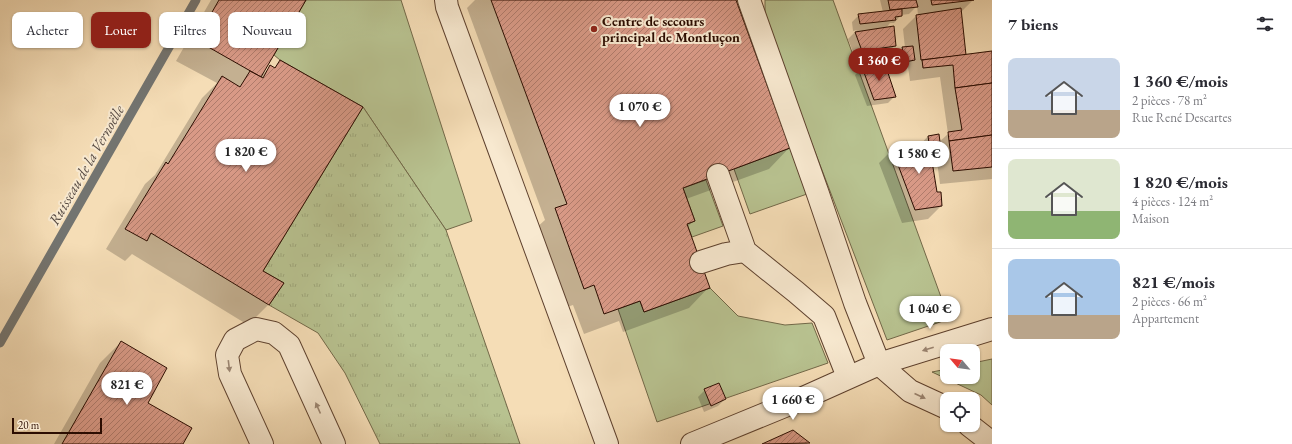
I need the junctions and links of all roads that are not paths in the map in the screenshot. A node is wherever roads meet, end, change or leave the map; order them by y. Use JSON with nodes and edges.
{"nodes":[{"id":1,"x":446,"y":0,"type":"edge"},
{"id":2,"x":749,"y":0,"type":"edge"},
{"id":3,"x":718,"y":175,"type":"dead end"},
{"id":4,"x":745,"y":251,"type":"junction"},
{"id":5,"x":701,"y":262,"type":"dead end"},
{"id":6,"x":992,"y":329,"type":"edge"},
{"id":7,"x":878,"y":364,"type":"junction"},
{"id":8,"x":848,"y":377,"type":"junction"},
{"id":9,"x":940,"y":405,"type":"edge"},
{"id":10,"x":978,"y":432,"type":"edge"},
{"id":11,"x":992,"y":443,"type":"edge"},
{"id":12,"x":262,"y":444,"type":"edge"},
{"id":13,"x":334,"y":444,"type":"edge"},
{"id":14,"x":607,"y":444,"type":"edge"},
{"id":15,"x":692,"y":444,"type":"edge"}],
"edges":[{"from":1,"to":14,"type":"street"},
{"from":2,"to":7,"type":"street"},
{"from":3,"to":4,"type":"street"},
{"from":4,"to":5,"type":"street"},
{"from":4,"to":8,"type":"street"},
{"from":6,"to":7,"type":"street","one_way":true},
{"from":7,"to":8,"type":"street"},
{"from":7,"to":9,"type":"street","one_way":true},
{"from":8,"to":15,"type":"street"},
{"from":10,"to":11,"type":"street"},
{"from":13,"to":12,"type":"street","one_way":true}]}
